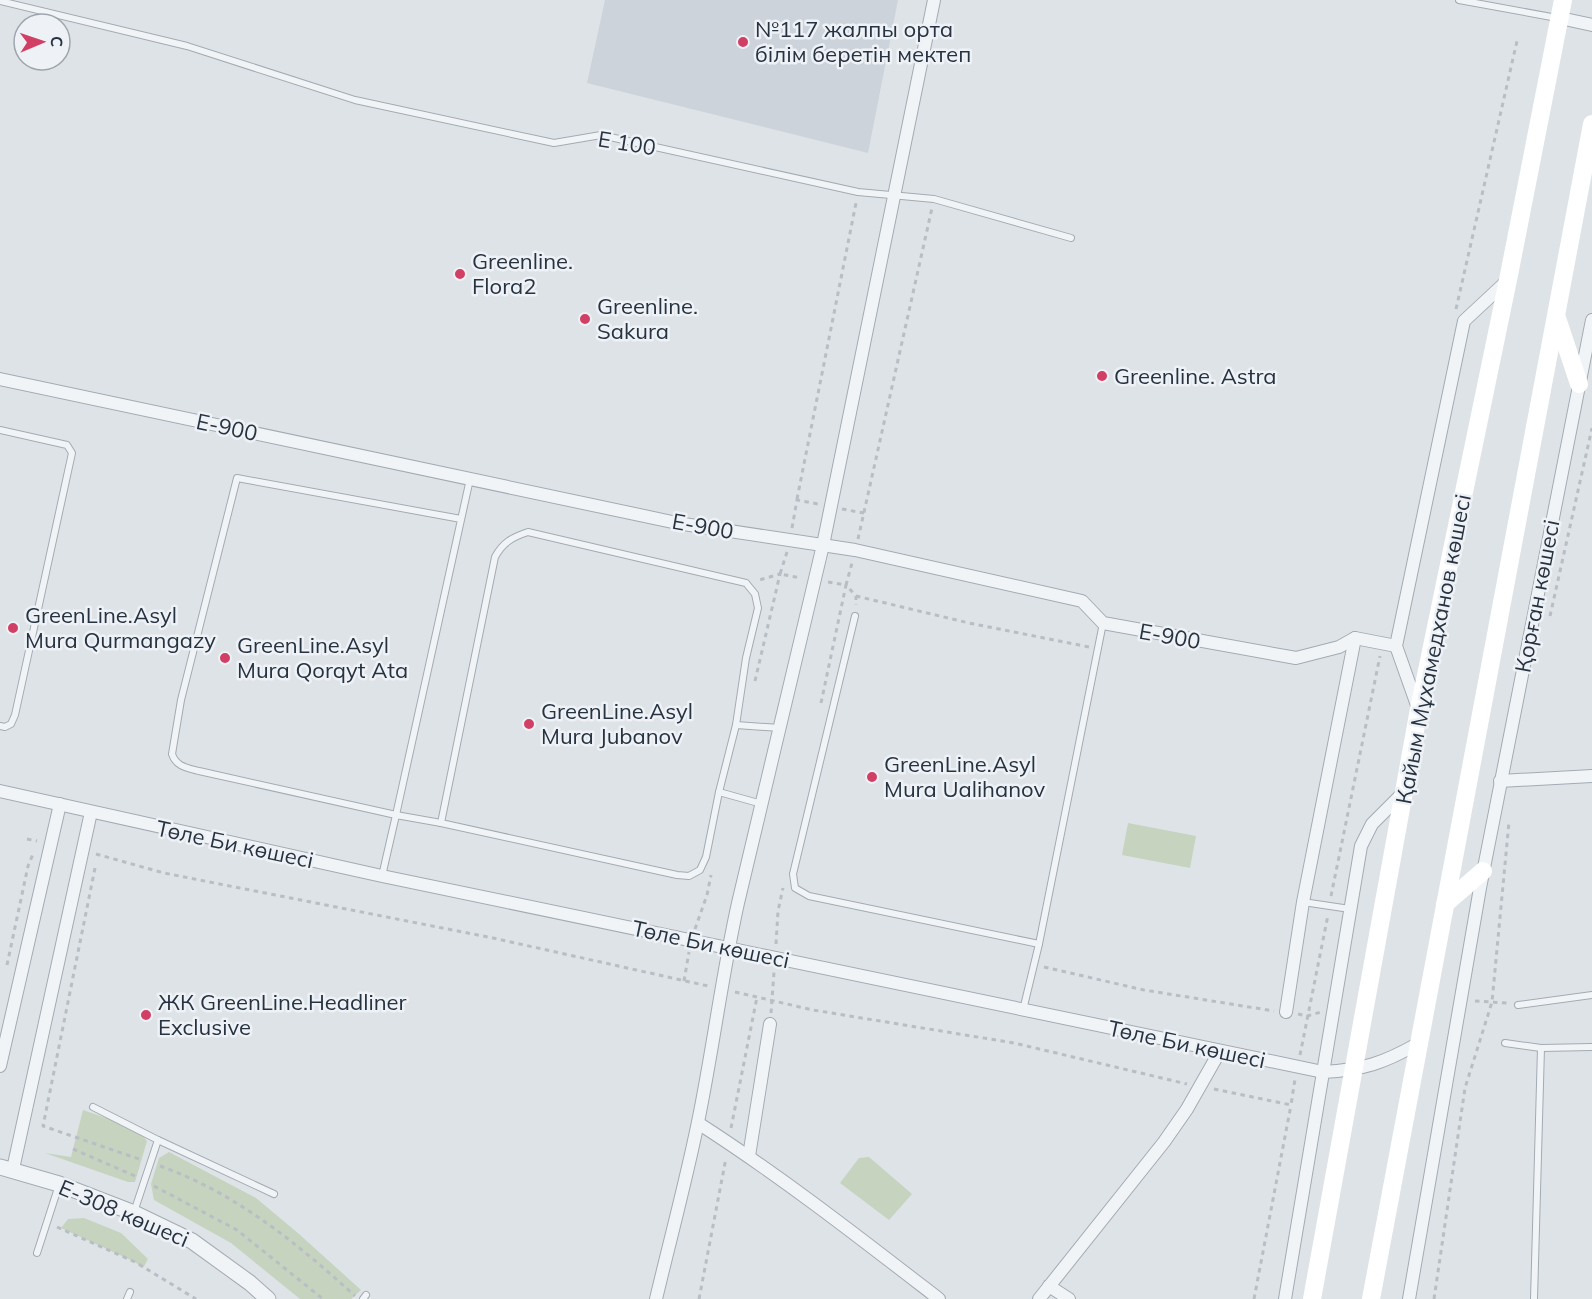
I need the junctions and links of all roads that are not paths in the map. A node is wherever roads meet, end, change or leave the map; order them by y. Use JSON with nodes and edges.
{"nodes":[{"id":1,"x":934,"y":0,"type":"edge"},
{"id":2,"x":1459,"y":0,"type":"edge"},
{"id":3,"x":1563,"y":0,"type":"edge"},
{"id":4,"x":0,"y":1,"type":"edge"},
{"id":5,"x":1560,"y":18,"type":"junction"},
{"id":6,"x":1592,"y":26,"type":"edge"},
{"id":7,"x":1592,"y":124,"type":"edge"},
{"id":8,"x":893,"y":195,"type":"junction"},
{"id":9,"x":1071,"y":238,"type":"dead end"},
{"id":10,"x":1508,"y":280,"type":"junction"},
{"id":11,"x":1556,"y":314,"type":"junction"},
{"id":12,"x":1592,"y":321,"type":"edge"},
{"id":13,"x":0,"y":379,"type":"edge"},
{"id":14,"x":1579,"y":384,"type":"junction"},
{"id":15,"x":0,"y":430,"type":"edge"},
{"id":16,"x":470,"y":479,"type":"junction"},
{"id":17,"x":461,"y":519,"type":"junction"},
{"id":18,"x":823,"y":545,"type":"junction"},
{"id":19,"x":855,"y":616,"type":"dead end"},
{"id":20,"x":1103,"y":623,"type":"junction"},
{"id":21,"x":1355,"y":638,"type":"junction"},
{"id":22,"x":1395,"y":646,"type":"junction"},
{"id":23,"x":1419,"y":709,"type":"junction"},
{"id":24,"x":736,"y":725,"type":"junction"},
{"id":25,"x":0,"y":726,"type":"edge"},
{"id":26,"x":780,"y":728,"type":"junction"},
{"id":27,"x":1592,"y":776,"type":"edge"},
{"id":28,"x":1500,"y":782,"type":"junction"},
{"id":29,"x":0,"y":791,"type":"edge"},
{"id":30,"x":719,"y":792,"type":"junction"},
{"id":31,"x":1404,"y":792,"type":"junction"},
{"id":32,"x":60,"y":804,"type":"junction"},
{"id":33,"x":762,"y":804,"type":"junction"},
{"id":34,"x":91,"y":812,"type":"junction"},
{"id":35,"x":396,"y":815,"type":"junction"},
{"id":36,"x":441,"y":823,"type":"junction"},
{"id":37,"x":1483,"y":871,"type":"junction"},
{"id":38,"x":382,"y":876,"type":"junction"},
{"id":39,"x":1303,"y":902,"type":"junction"},
{"id":40,"x":1445,"y":904,"type":"junction"},
{"id":41,"x":1350,"y":909,"type":"junction"},
{"id":42,"x":1039,"y":944,"type":"junction"},
{"id":43,"x":728,"y":948,"type":"junction"},
{"id":44,"x":1592,"y":995,"type":"edge"},
{"id":45,"x":1518,"y":1005,"type":"road end"},
{"id":46,"x":1023,"y":1010,"type":"junction"},
{"id":47,"x":1286,"y":1012,"type":"road end"},
{"id":48,"x":770,"y":1024,"type":"dead end"},
{"id":49,"x":1505,"y":1043,"type":"dead end"},
{"id":50,"x":1419,"y":1044,"type":"junction"},
{"id":51,"x":1592,"y":1047,"type":"edge"},
{"id":52,"x":1541,"y":1048,"type":"junction"},
{"id":53,"x":1220,"y":1051,"type":"junction"},
{"id":54,"x":0,"y":1066,"type":"edge"},
{"id":55,"x":1354,"y":1071,"type":"junction"},
{"id":56,"x":1323,"y":1072,"type":"junction"},
{"id":57,"x":93,"y":1107,"type":"dead end"},
{"id":58,"x":698,"y":1123,"type":"junction"},
{"id":59,"x":158,"y":1140,"type":"junction"},
{"id":60,"x":749,"y":1156,"type":"junction"},
{"id":61,"x":6,"y":1168,"type":"edge"},
{"id":62,"x":59,"y":1184,"type":"junction"},
{"id":63,"x":274,"y":1194,"type":"dead end"},
{"id":64,"x":134,"y":1213,"type":"junction"},
{"id":65,"x":37,"y":1253,"type":"dead end"},
{"id":66,"x":1049,"y":1286,"type":"junction"},
{"id":67,"x":130,"y":1292,"type":"dead end"},
{"id":68,"x":127,"y":1299,"type":"edge"},
{"id":69,"x":268,"y":1299,"type":"edge"},
{"id":70,"x":656,"y":1299,"type":"edge"},
{"id":71,"x":939,"y":1299,"type":"edge"},
{"id":72,"x":1039,"y":1299,"type":"edge"},
{"id":73,"x":1069,"y":1299,"type":"edge"},
{"id":74,"x":1286,"y":1299,"type":"edge"},
{"id":75,"x":1312,"y":1299,"type":"edge"},
{"id":76,"x":1371,"y":1299,"type":"edge"},
{"id":77,"x":1409,"y":1299,"type":"edge"},
{"id":78,"x":1534,"y":1299,"type":"edge"}],
"edges":[{"from":1,"to":8,"type":"street"},
{"from":2,"to":5,"type":"lane"},
{"from":3,"to":5,"type":"main road","name":"Қайым Мұхамедханов көшесі"},
{"from":4,"to":8,"type":"lane","name":"E 100"},
{"from":5,"to":6,"type":"street"},
{"from":5,"to":10,"type":"main road","name":"Қайым Мұхамедханов көшесі"},
{"from":7,"to":11,"type":"main road"},
{"from":8,"to":9,"type":"lane","name":"E 100"},
{"from":8,"to":18,"type":"street"},
{"from":10,"to":22,"type":"street"},
{"from":10,"to":23,"type":"main road","name":"Қайым Мұхамедханов көшесі"},
{"from":11,"to":14,"type":"main road"},
{"from":11,"to":40,"type":"main road"},
{"from":12,"to":14,"type":"street","name":"Қорған көшесі"},
{"from":13,"to":16,"type":"street","name":"E-900"},
{"from":14,"to":28,"type":"street","name":"Қорған көшесі"},
{"from":15,"to":25,"type":"lane"},
{"from":16,"to":17,"type":"lane"},
{"from":16,"to":18,"type":"street","name":"E-900"},
{"from":17,"to":35,"type":"lane"},
{"from":17,"to":35,"type":"lane"},
{"from":18,"to":20,"type":"street","name":"E-900"},
{"from":18,"to":26,"type":"street"},
{"from":19,"to":42,"type":"lane"},
{"from":20,"to":21,"type":"street","name":"E-900"},
{"from":20,"to":42,"type":"lane"},
{"from":21,"to":22,"type":"street"},
{"from":21,"to":39,"type":"street"},
{"from":22,"to":23,"type":"street"},
{"from":23,"to":31,"type":"main road","name":"Қайым Мұхамедханов көшесі"},
{"from":24,"to":26,"type":"lane"},
{"from":24,"to":30,"type":"lane"},
{"from":24,"to":36,"type":"lane"},
{"from":26,"to":33,"type":"street"},
{"from":27,"to":28,"type":"street"},
{"from":28,"to":37,"type":"street","name":"Қорған көшесі"},
{"from":29,"to":32,"type":"street","name":"Төле Би көшесі"},
{"from":30,"to":33,"type":"lane"},
{"from":30,"to":36,"type":"lane"},
{"from":31,"to":41,"type":"street"},
{"from":31,"to":55,"type":"main road","name":"Қайым Мұхамедханов көшесі"},
{"from":32,"to":34,"type":"street","name":"Төле Би көшесі"},
{"from":32,"to":54,"type":"street"},
{"from":33,"to":43,"type":"street"},
{"from":34,"to":38,"type":"street","name":"Төле Би көшесі"},
{"from":34,"to":61,"type":"street"},
{"from":35,"to":36,"type":"lane"},
{"from":35,"to":38,"type":"lane"},
{"from":37,"to":40,"type":"main road"},
{"from":37,"to":77,"type":"street","name":"Қорған көшесі"},
{"from":38,"to":43,"type":"street","name":"Төле Би көшесі"},
{"from":39,"to":41,"type":"lane"},
{"from":39,"to":47,"type":"street"},
{"from":40,"to":50,"type":"main road"},
{"from":41,"to":56,"type":"street"},
{"from":42,"to":46,"type":"lane"},
{"from":43,"to":46,"type":"street","name":"Төле Би көшесі"},
{"from":43,"to":58,"type":"street"},
{"from":44,"to":45,"type":"lane"},
{"from":46,"to":53,"type":"street","name":"Төле Би көшесі"},
{"from":48,"to":60,"type":"street"},
{"from":49,"to":52,"type":"lane"},
{"from":50,"to":55,"type":"street","name":"Төле Би көшесі"},
{"from":50,"to":76,"type":"main road"},
{"from":51,"to":52,"type":"lane"},
{"from":52,"to":78,"type":"lane"},
{"from":53,"to":56,"type":"street","name":"Төле Би көшесі"},
{"from":53,"to":66,"type":"street"},
{"from":55,"to":56,"type":"street","name":"Төле Би көшесі"},
{"from":55,"to":75,"type":"main road","name":"Қайым Мұхамедханов көшесі"},
{"from":56,"to":74,"type":"street"},
{"from":57,"to":59,"type":"lane"},
{"from":58,"to":60,"type":"street"},
{"from":58,"to":70,"type":"street"},
{"from":59,"to":63,"type":"lane"},
{"from":59,"to":64,"type":"lane"},
{"from":60,"to":71,"type":"street"},
{"from":61,"to":62,"type":"street","name":"Е-308 көшесі"},
{"from":62,"to":64,"type":"street","name":"Е-308 көшесі"},
{"from":62,"to":65,"type":"lane"},
{"from":64,"to":69,"type":"street","name":"Е-308 көшесі"},
{"from":66,"to":72,"type":"street"},
{"from":66,"to":73,"type":"street"},
{"from":67,"to":68,"type":"lane"}]}
